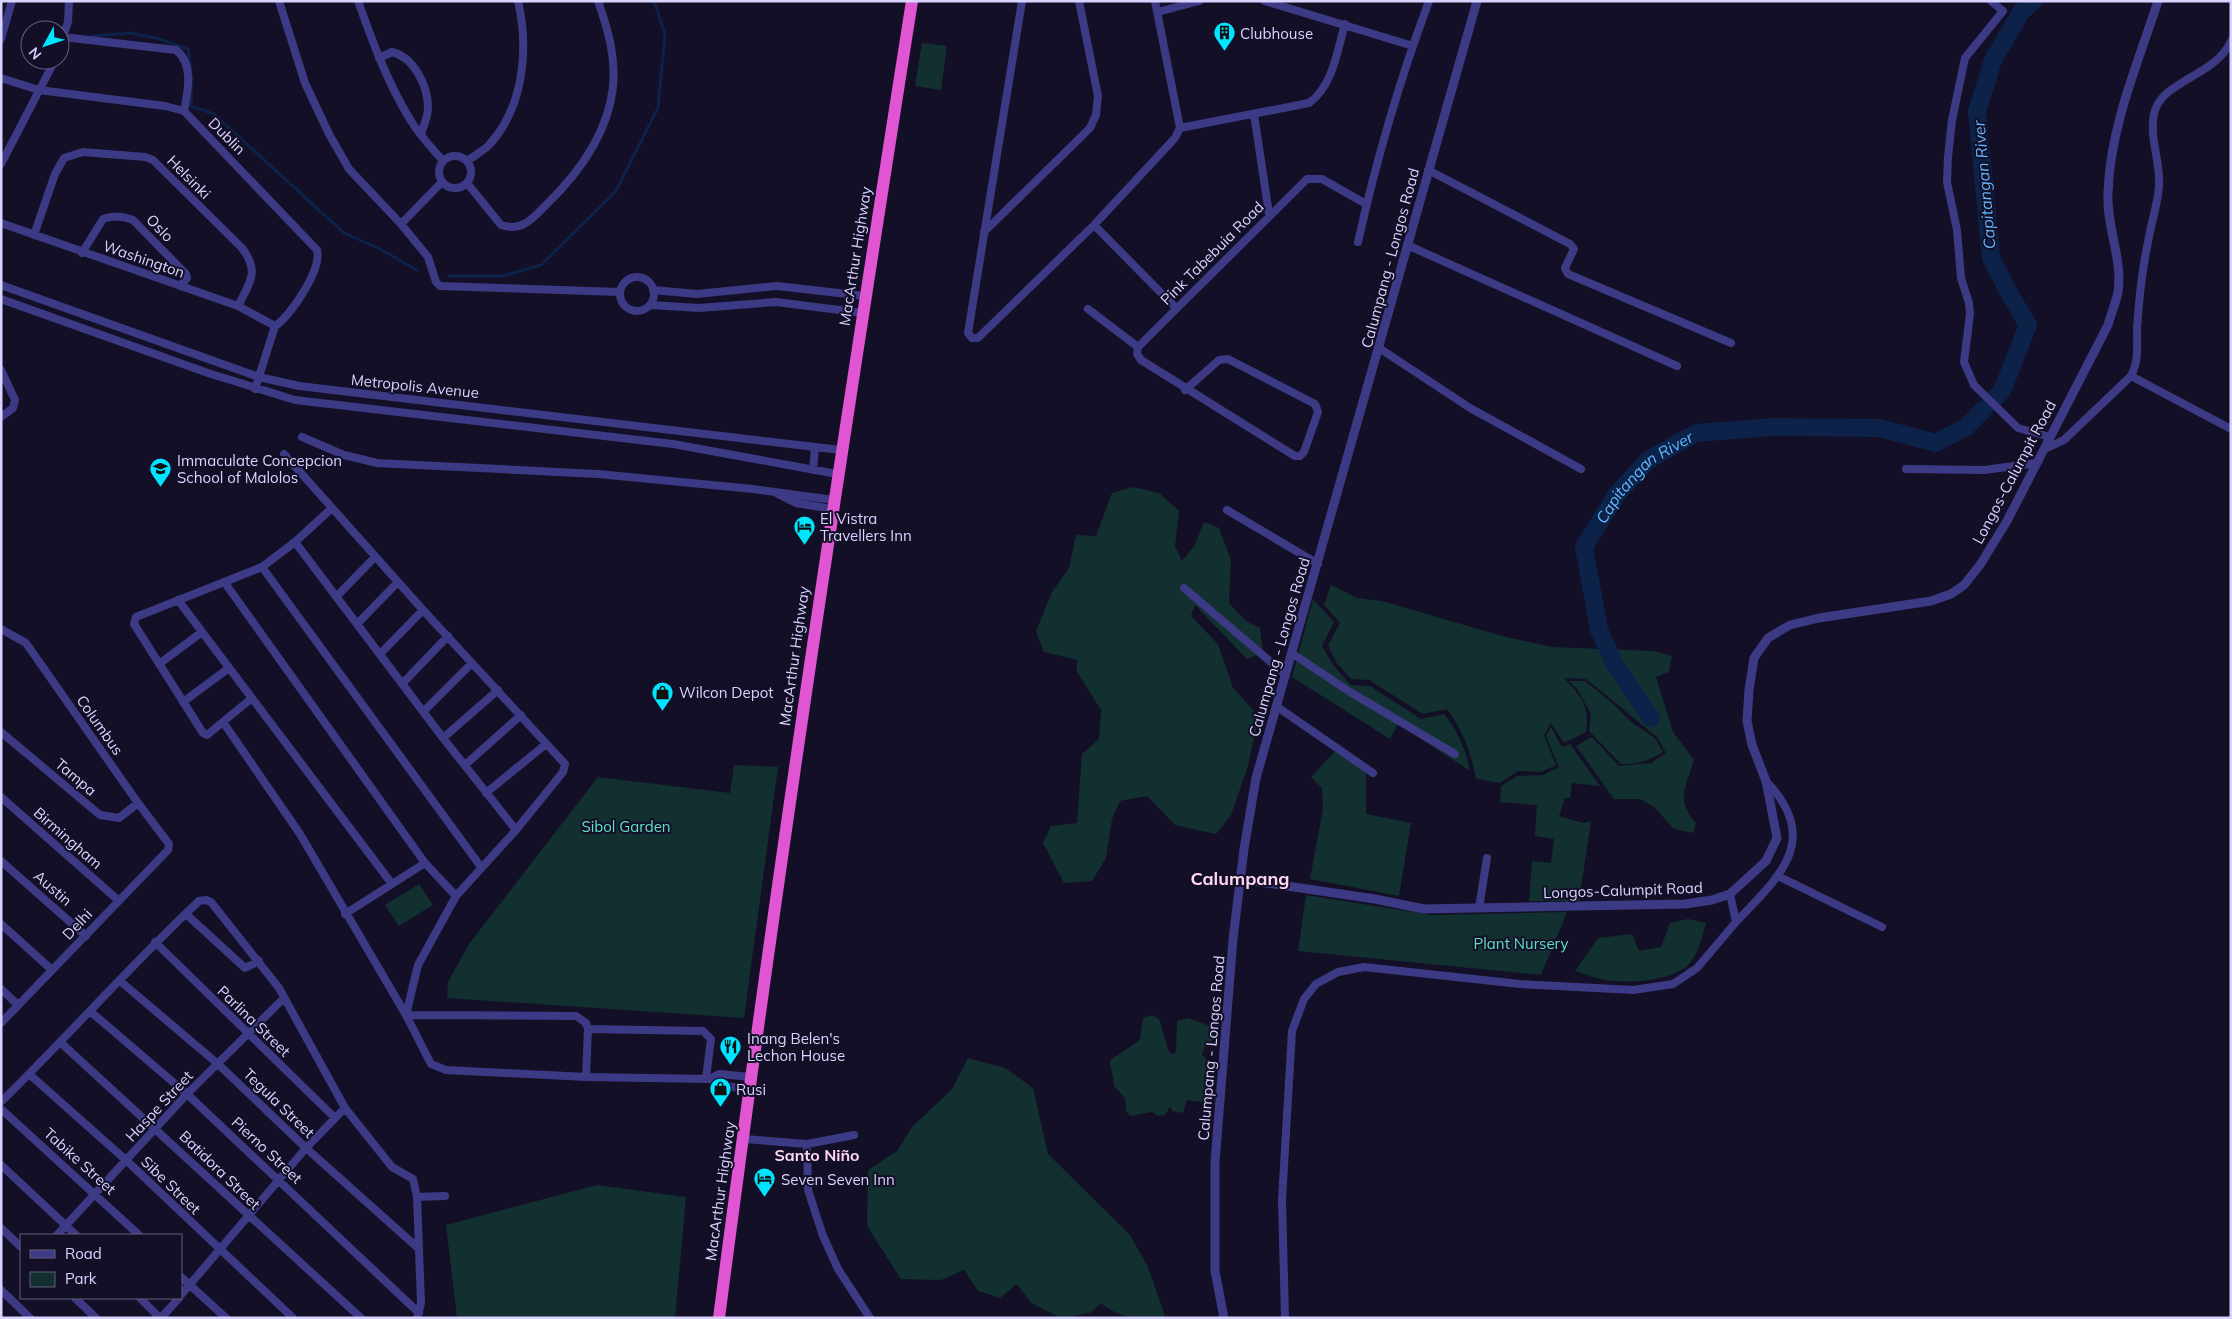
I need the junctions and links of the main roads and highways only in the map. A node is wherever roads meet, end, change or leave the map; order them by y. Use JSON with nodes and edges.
{"nodes":[{"id":1,"x":912,"y":1,"type":"edge"},
{"id":2,"x":720,"y":1318,"type":"edge"}],
"edges":[{"from":1,"to":2,"type":"highway","name":"MacArthur Highway"}]}
